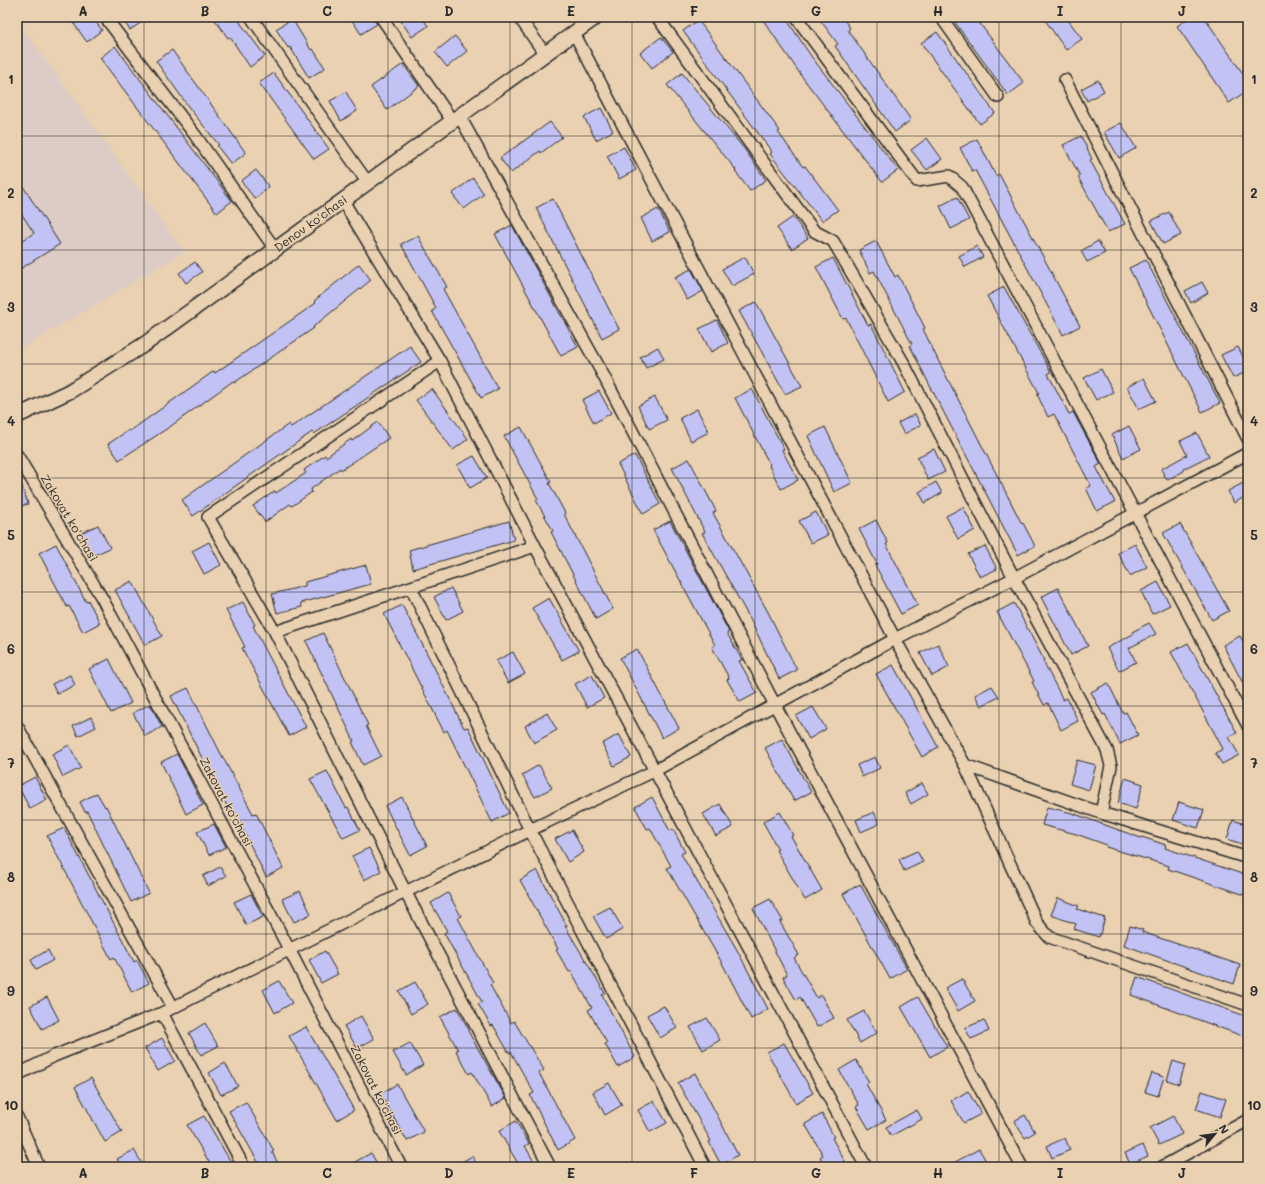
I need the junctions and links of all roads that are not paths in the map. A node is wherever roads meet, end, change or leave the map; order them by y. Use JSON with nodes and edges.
{"nodes":[{"id":1,"x":105,"y":17,"type":"edge"},
{"id":2,"x":251,"y":17,"type":"edge"},
{"id":3,"x":381,"y":17,"type":"edge"},
{"id":4,"x":519,"y":17,"type":"edge"},
{"id":5,"x":596,"y":17,"type":"edge"},
{"id":6,"x":656,"y":17,"type":"edge"},
{"id":7,"x":796,"y":17,"type":"edge"},
{"id":8,"x":941,"y":17,"type":"edge"},
{"id":9,"x":574,"y":33,"type":"junction"},
{"id":10,"x":545,"y":54,"type":"junction"},
{"id":11,"x":1064,"y":80,"type":"dead end"},
{"id":12,"x":998,"y":97,"type":"dead end"},
{"id":13,"x":456,"y":120,"type":"junction"},
{"id":14,"x":368,"y":183,"type":"junction"},
{"id":15,"x":343,"y":201,"type":"junction"},
{"id":16,"x":275,"y":250,"type":"junction"},
{"id":17,"x":440,"y":361,"type":"junction"},
{"id":18,"x":17,"y":416,"type":"edge"},
{"id":19,"x":1248,"y":439,"type":"edge"},
{"id":20,"x":1248,"y":453,"type":"edge"},
{"id":21,"x":17,"y":456,"type":"edge"},
{"id":22,"x":1136,"y":514,"type":"junction"},
{"id":23,"x":535,"y":546,"type":"junction"},
{"id":24,"x":1014,"y":578,"type":"junction"},
{"id":25,"x":411,"y":588,"type":"junction"},
{"id":26,"x":275,"y":632,"type":"junction"},
{"id":27,"x":895,"y":639,"type":"junction"},
{"id":28,"x":775,"y":705,"type":"junction"},
{"id":29,"x":17,"y":726,"type":"edge"},
{"id":30,"x":1248,"y":726,"type":"edge"},
{"id":31,"x":965,"y":765,"type":"junction"},
{"id":32,"x":654,"y":771,"type":"junction"},
{"id":33,"x":1102,"y":813,"type":"junction"},
{"id":34,"x":530,"y":830,"type":"junction"},
{"id":35,"x":1248,"y":858,"type":"edge"},
{"id":36,"x":406,"y":893,"type":"junction"},
{"id":37,"x":289,"y":949,"type":"junction"},
{"id":38,"x":1248,"y":1005,"type":"edge"},
{"id":39,"x":173,"y":1007,"type":"junction"},
{"id":40,"x":162,"y":1013,"type":"junction"},
{"id":41,"x":17,"y":1075,"type":"edge"},
{"id":42,"x":17,"y":1117,"type":"edge"},
{"id":43,"x":1248,"y":1120,"type":"edge"},
{"id":44,"x":39,"y":1167,"type":"edge"},
{"id":45,"x":244,"y":1167,"type":"edge"},
{"id":46,"x":401,"y":1167,"type":"edge"},
{"id":47,"x":550,"y":1167,"type":"edge"},
{"id":48,"x":705,"y":1167,"type":"edge"},
{"id":49,"x":866,"y":1167,"type":"edge"},
{"id":50,"x":1022,"y":1167,"type":"edge"},
{"id":51,"x":1162,"y":1167,"type":"edge"}],
"edges":[{"from":1,"to":16,"type":"street"},
{"from":2,"to":14,"type":"street"},
{"from":3,"to":13,"type":"street"},
{"from":4,"to":10,"type":"street"},
{"from":5,"to":9,"type":"street","name":"Denov ko'chasi"},
{"from":6,"to":24,"type":"street"},
{"from":7,"to":22,"type":"street"},
{"from":8,"to":12,"type":"street"},
{"from":9,"to":10,"type":"street","name":"Denov ko'chasi"},
{"from":9,"to":27,"type":"street"},
{"from":10,"to":13,"type":"street","name":"Denov ko'chasi"},
{"from":11,"to":19,"type":"street"},
{"from":13,"to":14,"type":"street","name":"Denov ko'chasi"},
{"from":13,"to":28,"type":"street"},
{"from":14,"to":15,"type":"street","name":"Denov ko'chasi"},
{"from":15,"to":16,"type":"street","name":"Denov ko'chasi"},
{"from":15,"to":17,"type":"street"},
{"from":16,"to":18,"type":"street","name":"Denov ko'chasi"},
{"from":17,"to":23,"type":"street"},
{"from":17,"to":26,"type":"street"},
{"from":20,"to":22,"type":"street"},
{"from":21,"to":37,"type":"street","name":"Zakovat ko'chasi"},
{"from":22,"to":24,"type":"street"},
{"from":22,"to":30,"type":"street"},
{"from":23,"to":25,"type":"street"},
{"from":23,"to":32,"type":"street"},
{"from":24,"to":27,"type":"street"},
{"from":24,"to":33,"type":"street"},
{"from":25,"to":26,"type":"street"},
{"from":25,"to":34,"type":"street"},
{"from":26,"to":36,"type":"street"},
{"from":27,"to":28,"type":"street"},
{"from":27,"to":31,"type":"street"},
{"from":28,"to":32,"type":"street"},
{"from":28,"to":50,"type":"street"},
{"from":29,"to":39,"type":"street"},
{"from":31,"to":33,"type":"street"},
{"from":31,"to":38,"type":"street"},
{"from":32,"to":34,"type":"street"},
{"from":32,"to":49,"type":"street"},
{"from":33,"to":35,"type":"street"},
{"from":34,"to":36,"type":"street"},
{"from":34,"to":48,"type":"street"},
{"from":36,"to":37,"type":"street"},
{"from":36,"to":47,"type":"street"},
{"from":37,"to":39,"type":"street"},
{"from":37,"to":46,"type":"street","name":"Zakovat ko'chasi"},
{"from":39,"to":40,"type":"street"},
{"from":40,"to":41,"type":"street"},
{"from":40,"to":45,"type":"street"},
{"from":42,"to":44,"type":"street"},
{"from":43,"to":51,"type":"street"}]}
